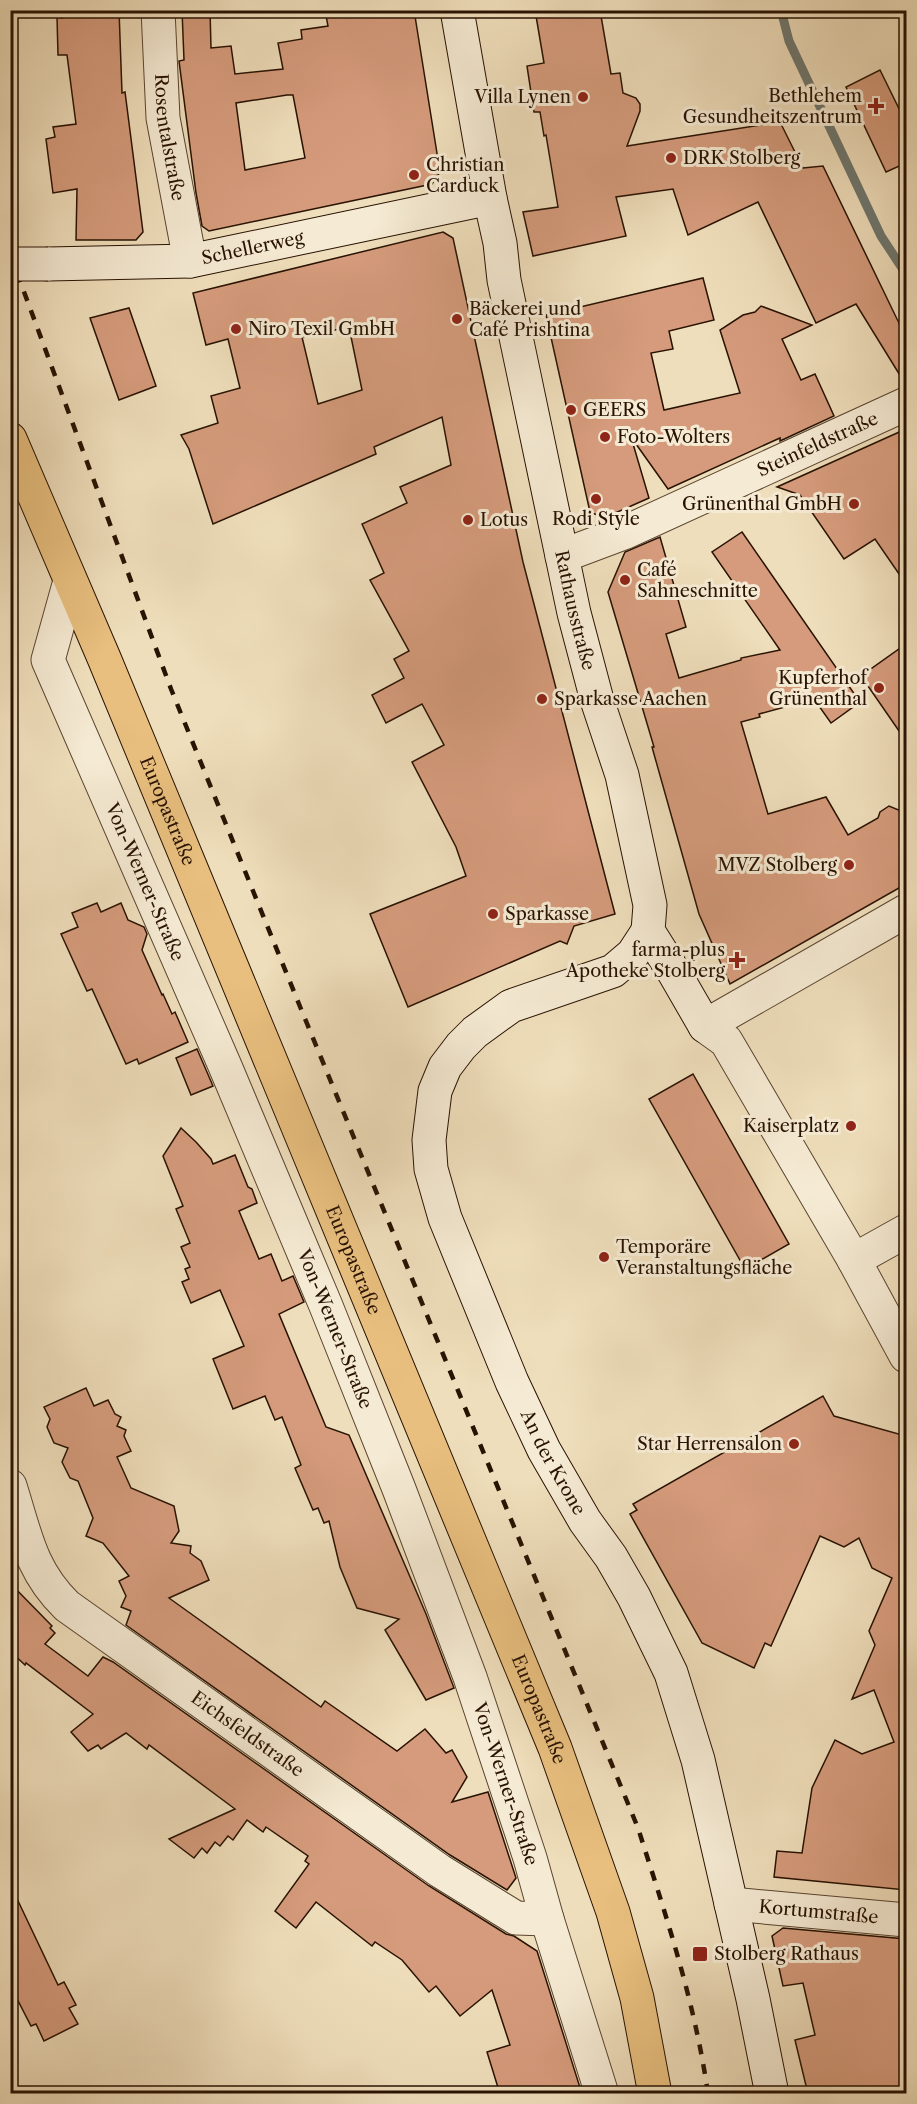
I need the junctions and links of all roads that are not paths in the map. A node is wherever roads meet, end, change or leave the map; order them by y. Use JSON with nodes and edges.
{"nodes":[{"id":1,"x":158,"y":10,"type":"edge"},
{"id":2,"x":457,"y":10,"type":"edge"},
{"id":3,"x":490,"y":198,"type":"junction"},
{"id":4,"x":190,"y":261,"type":"junction"},
{"id":5,"x":10,"y":264,"type":"edge"},
{"id":6,"x":906,"y":404,"type":"edge"},
{"id":7,"x":10,"y":439,"type":"edge"},
{"id":8,"x":562,"y":556,"type":"junction"},
{"id":9,"x":70,"y":581,"type":"junction"},
{"id":10,"x":906,"y":911,"type":"edge"},
{"id":11,"x":648,"y":931,"type":"junction"},
{"id":12,"x":705,"y":1026,"type":"junction"},
{"id":13,"x":906,"y":1231,"type":"edge"},
{"id":14,"x":854,"y":1260,"type":"junction"},
{"id":15,"x":906,"y":1356,"type":"edge"},
{"id":16,"x":10,"y":1486,"type":"edge"},
{"id":17,"x":731,"y":1904,"type":"junction"},
{"id":18,"x":547,"y":1919,"type":"junction"},
{"id":19,"x":906,"y":1920,"type":"edge"},
{"id":20,"x":602,"y":2094,"type":"edge"},
{"id":21,"x":655,"y":2094,"type":"edge"},
{"id":22,"x":771,"y":2094,"type":"edge"}],
"edges":[{"from":1,"to":4,"type":"street","name":"Rosentalstraße"},
{"from":2,"to":3,"type":"street","name":"Rathausstraße"},
{"from":3,"to":4,"type":"street","name":"Schellerweg"},
{"from":3,"to":8,"type":"street","name":"Rathausstraße"},
{"from":4,"to":5,"type":"street","name":"Schellerweg","bridge":true},
{"from":6,"to":8,"type":"street","name":"Steinfeldstraße"},
{"from":7,"to":9,"type":"main road","name":"Europastraße"},
{"from":8,"to":11,"type":"street","name":"Rathausstraße"},
{"from":9,"to":18,"type":"street","name":"Von-Werner-Straße"},
{"from":9,"to":21,"type":"main road","name":"Europastraße"},
{"from":10,"to":12,"type":"street"},
{"from":11,"to":12,"type":"street"},
{"from":11,"to":17,"type":"street","name":"An der Krone"},
{"from":12,"to":14,"type":"street"},
{"from":13,"to":14,"type":"street"},
{"from":14,"to":15,"type":"street"},
{"from":16,"to":18,"type":"street","name":"Eichsfeldstraße"},
{"from":17,"to":19,"type":"street","name":"Kortumstraße"},
{"from":17,"to":22,"type":"street","name":"An der Krone"},
{"from":18,"to":20,"type":"street","name":"Von-Werner-Straße"}]}
